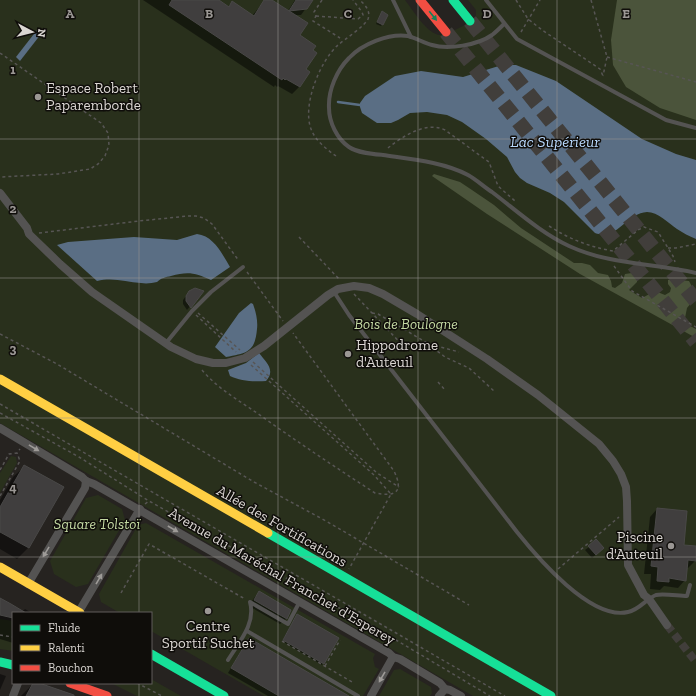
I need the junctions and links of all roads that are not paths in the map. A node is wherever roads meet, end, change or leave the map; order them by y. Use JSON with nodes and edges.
{"nodes":[{"id":1,"x":393,"y":0,"type":"edge"},
{"id":2,"x":420,"y":0,"type":"edge"},
{"id":3,"x":453,"y":0,"type":"edge"},
{"id":4,"x":486,"y":0,"type":"edge"},
{"id":5,"x":470,"y":21,"type":"tunnel mouth"},
{"id":6,"x":504,"y":24,"type":"junction"},
{"id":7,"x":446,"y":32,"type":"tunnel mouth"},
{"id":8,"x":411,"y":37,"type":"junction"},
{"id":9,"x":696,"y":128,"type":"edge"},
{"id":10,"x":0,"y":193,"type":"edge"},
{"id":11,"x":243,"y":267,"type":"road end"},
{"id":12,"x":696,"y":273,"type":"edge"},
{"id":13,"x":333,"y":292,"type":"junction"},
{"id":14,"x":166,"y":343,"type":"junction"},
{"id":15,"x":0,"y":379,"type":"edge"},
{"id":16,"x":0,"y":428,"type":"edge"},
{"id":17,"x":86,"y":481,"type":"junction"},
{"id":18,"x":140,"y":509,"type":"junction"},
{"id":19,"x":0,"y":567,"type":"edge"},
{"id":20,"x":28,"y":584,"type":"junction"},
{"id":21,"x":690,"y":585,"type":"dead end"},
{"id":22,"x":649,"y":599,"type":"junction"},
{"id":23,"x":300,"y":601,"type":"junction"},
{"id":24,"x":77,"y":612,"type":"edge"},
{"id":25,"x":80,"y":612,"type":"edge"},
{"id":26,"x":667,"y":625,"type":"tunnel mouth"},
{"id":27,"x":246,"y":631,"type":"junction"},
{"id":28,"x":152,"y":655,"type":"edge"},
{"id":29,"x":393,"y":657,"type":"junction"},
{"id":30,"x":228,"y":660,"type":"dead end"},
{"id":31,"x":0,"y":662,"type":"edge"},
{"id":32,"x":12,"y":665,"type":"edge"},
{"id":33,"x":18,"y":684,"type":"edge"},
{"id":34,"x":73,"y":684,"type":"edge"},
{"id":35,"x":445,"y":689,"type":"junction"},
{"id":36,"x":13,"y":696,"type":"edge"},
{"id":37,"x":107,"y":696,"type":"edge"},
{"id":38,"x":224,"y":696,"type":"edge"},
{"id":39,"x":358,"y":696,"type":"edge"},
{"id":40,"x":371,"y":696,"type":"edge"},
{"id":41,"x":439,"y":696,"type":"edge"},
{"id":42,"x":461,"y":696,"type":"edge"},
{"id":43,"x":551,"y":696,"type":"edge"}],
"edges":[{"from":1,"to":8,"type":"lane"},
{"from":2,"to":7,"type":"main road","one_way":true},
{"from":3,"to":5,"type":"main road"},
{"from":4,"to":6,"type":"lane"},
{"from":6,"to":8,"type":"lane"},
{"from":6,"to":9,"type":"lane"},
{"from":8,"to":12,"type":"lane"},
{"from":10,"to":14,"type":"street"},
{"from":11,"to":14,"type":"lane"},
{"from":13,"to":14,"type":"street"},
{"from":13,"to":22,"type":"lane"},
{"from":13,"to":22,"type":"street"},
{"from":15,"to":43,"type":"main road","name":"Allée des Fortifications"},
{"from":16,"to":17,"type":"street","name":"Avenue du Maréchal Franchet d'Esperey","one_way":true},
{"from":17,"to":18,"type":"street","name":"Avenue du Maréchal Franchet d'Esperey"},
{"from":17,"to":20,"type":"street","one_way":true},
{"from":18,"to":23,"type":"street","name":"Avenue du Maréchal Franchet d'Esperey","one_way":true},
{"from":25,"to":18,"type":"street","one_way":true},
{"from":19,"to":20,"type":"main road"},
{"from":20,"to":24,"type":"main road"},
{"from":21,"to":22,"type":"lane"},
{"from":22,"to":26,"type":"street"},
{"from":23,"to":27,"type":"lane"},
{"from":23,"to":29,"type":"street","name":"Avenue du Maréchal Franchet d'Esperey"},
{"from":27,"to":30,"type":"lane"},
{"from":27,"to":39,"type":"lane"},
{"from":28,"to":38,"type":"main road"},
{"from":29,"to":35,"type":"street","name":"Avenue du Maréchal Franchet d'Esperey"},
{"from":29,"to":40,"type":"street","one_way":true},
{"from":31,"to":32,"type":"main road"},
{"from":33,"to":36,"type":"street"},
{"from":34,"to":37,"type":"main road"},
{"from":35,"to":41,"type":"street"},
{"from":35,"to":42,"type":"street","name":"Avenue du Maréchal Franchet d'Esperey"}]}
